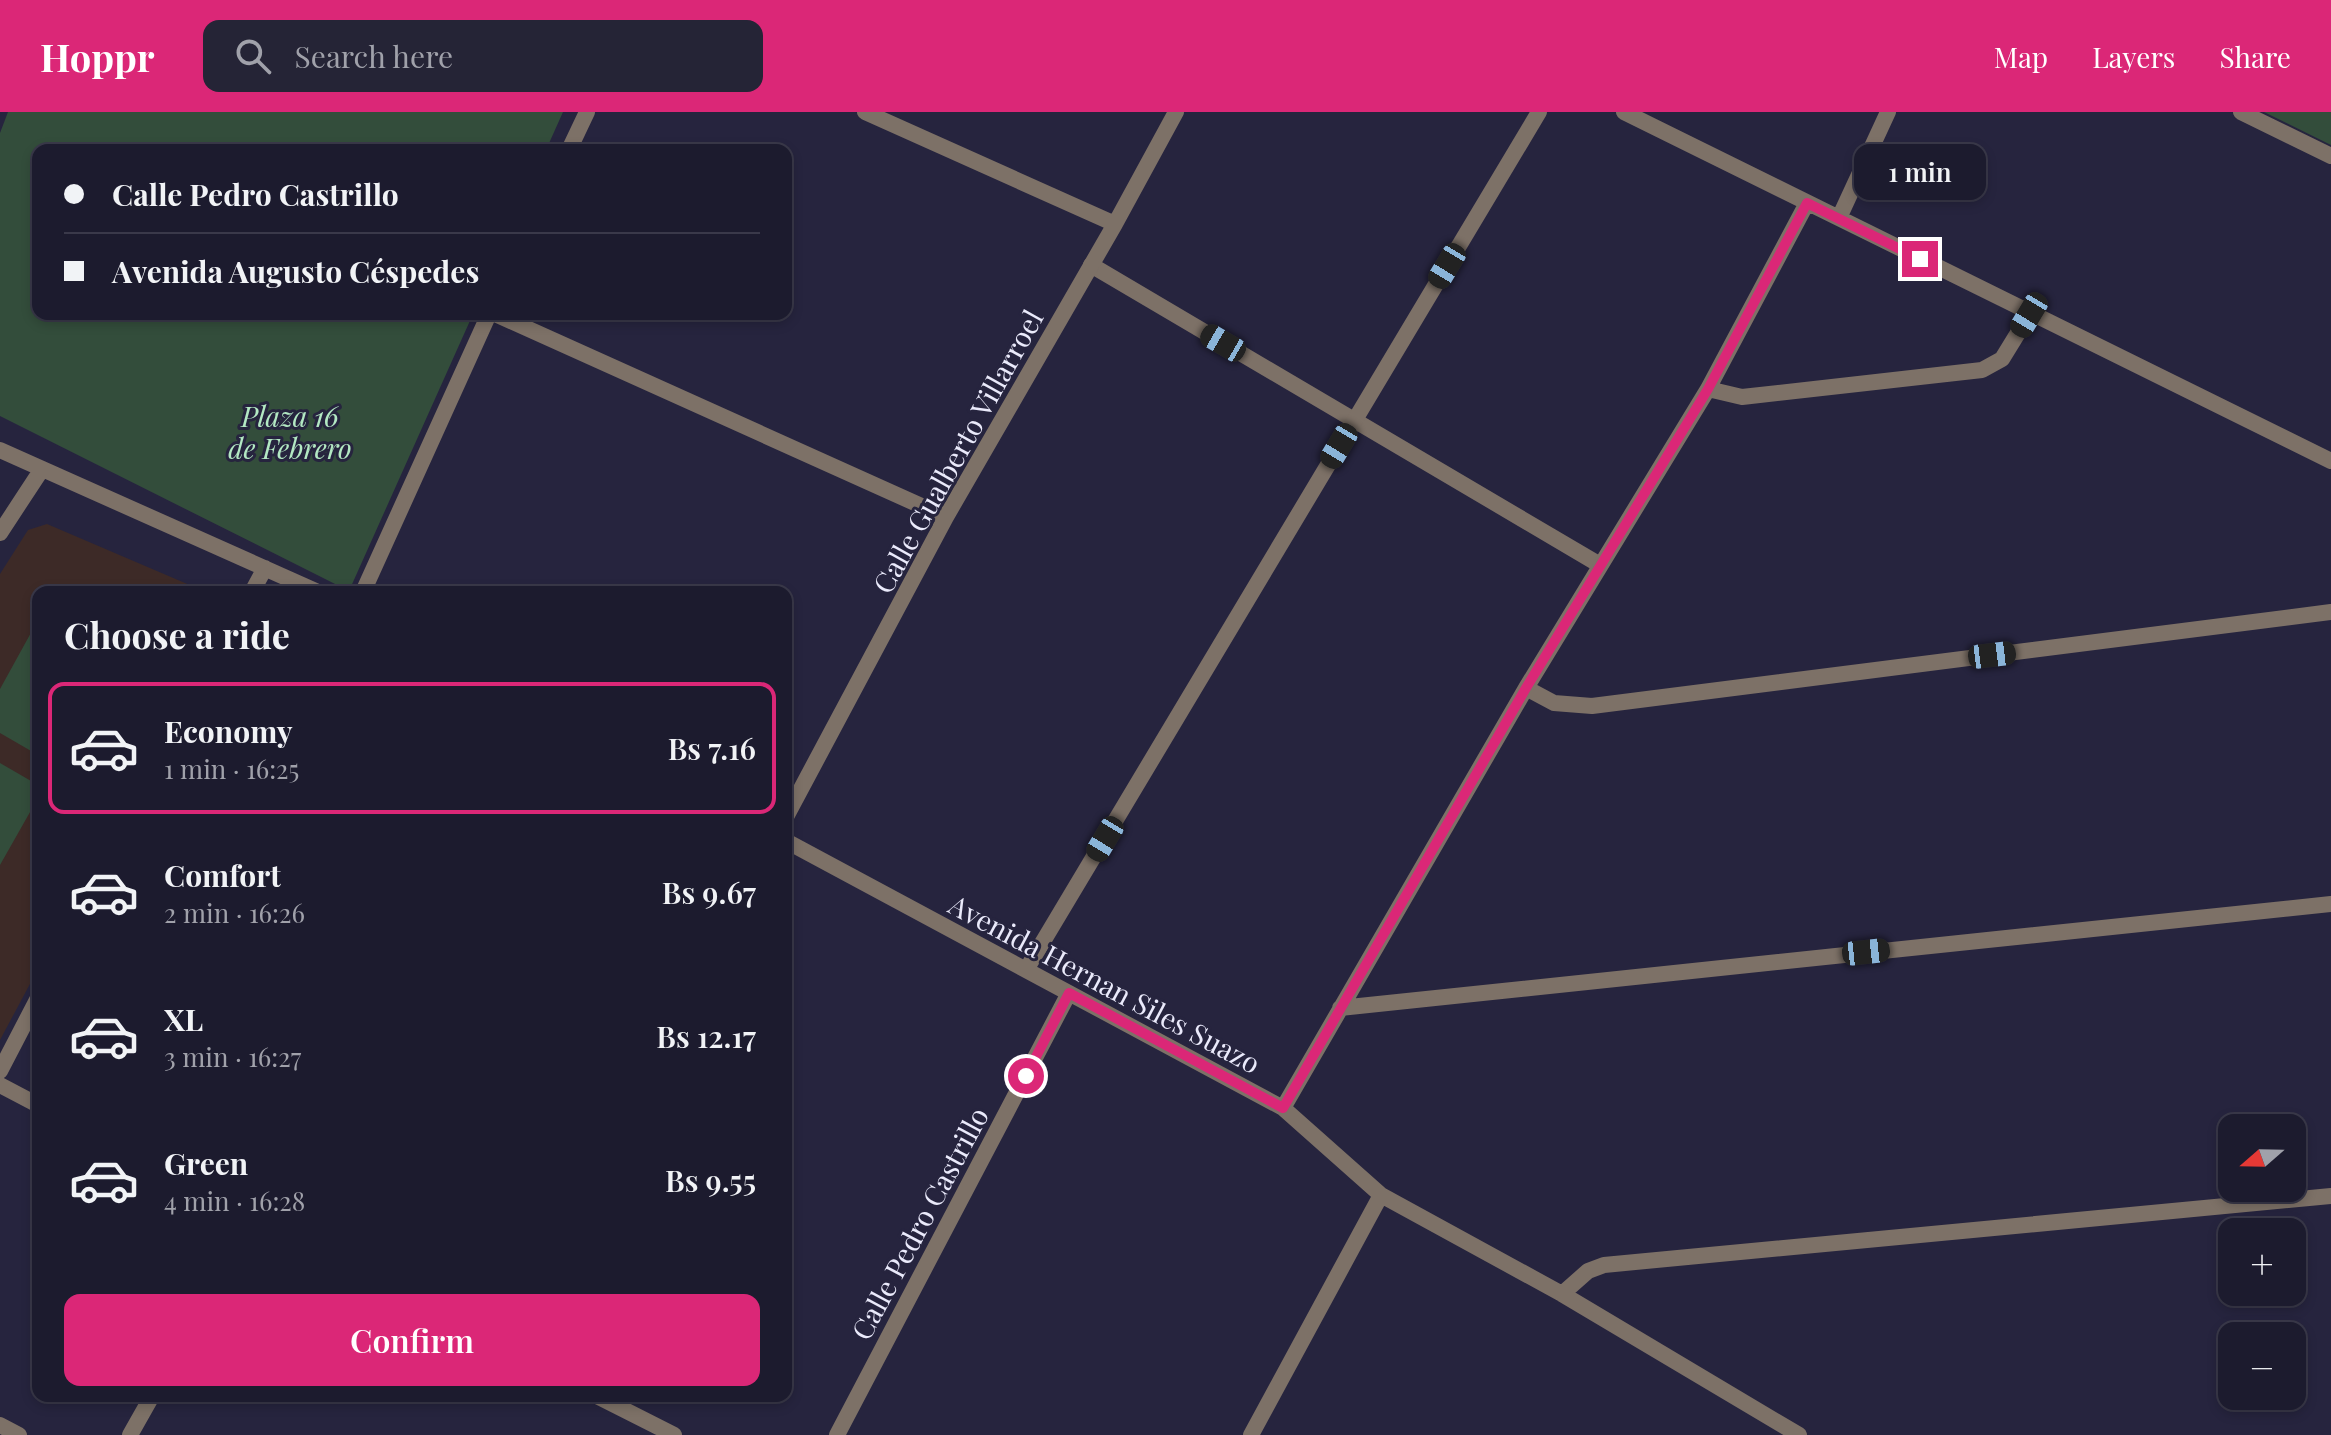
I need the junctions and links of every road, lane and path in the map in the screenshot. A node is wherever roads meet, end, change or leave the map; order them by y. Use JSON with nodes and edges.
{"nodes":[{"id":1,"x":587,"y":112,"type":"edge"},
{"id":2,"x":865,"y":112,"type":"edge"},
{"id":3,"x":1176,"y":112,"type":"edge"},
{"id":4,"x":1539,"y":112,"type":"edge"},
{"id":5,"x":1624,"y":112,"type":"edge"},
{"id":6,"x":1888,"y":112,"type":"edge"},
{"id":7,"x":2241,"y":112,"type":"edge"},
{"id":8,"x":572,"y":144,"type":"edge"},
{"id":9,"x":2331,"y":156,"type":"edge"},
{"id":10,"x":1807,"y":203,"type":"junction"},
{"id":11,"x":1839,"y":218,"type":"junction"},
{"id":12,"x":1115,"y":224,"type":"junction"},
{"id":13,"x":1091,"y":265,"type":"junction"},
{"id":14,"x":2029,"y":315,"type":"junction"},
{"id":15,"x":489,"y":320,"type":"edge"},
{"id":16,"x":505,"y":320,"type":"edge"},
{"id":17,"x":1708,"y":389,"type":"junction"},
{"id":18,"x":1355,"y":420,"type":"junction"},
{"id":19,"x":0,"y":450,"type":"edge"},
{"id":20,"x":2331,"y":461,"type":"edge"},
{"id":21,"x":42,"y":469,"type":"junction"},
{"id":22,"x":946,"y":517,"type":"junction"},
{"id":23,"x":0,"y":533,"type":"edge"},
{"id":24,"x":1600,"y":565,"type":"junction"},
{"id":25,"x":265,"y":568,"type":"junction"},
{"id":26,"x":255,"y":586,"type":"edge"},
{"id":27,"x":305,"y":586,"type":"edge"},
{"id":28,"x":366,"y":586,"type":"edge"},
{"id":29,"x":2331,"y":612,"type":"edge"},
{"id":30,"x":1526,"y":688,"type":"junction"},
{"id":31,"x":792,"y":806,"type":"edge"},
{"id":32,"x":792,"y":844,"type":"edge"},
{"id":33,"x":2331,"y":904,"type":"edge"},
{"id":34,"x":1026,"y":970,"type":"junction"},
{"id":35,"x":1069,"y":993,"type":"junction"},
{"id":36,"x":1340,"y":1008,"type":"junction"},
{"id":37,"x":32,"y":1010,"type":"edge"},
{"id":38,"x":0,"y":1071,"type":"edge"},
{"id":39,"x":0,"y":1085,"type":"edge"},
{"id":40,"x":32,"y":1102,"type":"edge"},
{"id":41,"x":1283,"y":1108,"type":"junction"},
{"id":42,"x":1381,"y":1195,"type":"junction"},
{"id":43,"x":2331,"y":1196,"type":"edge"},
{"id":44,"x":1562,"y":1294,"type":"junction"},
{"id":45,"x":149,"y":1402,"type":"edge"},
{"id":46,"x":609,"y":1402,"type":"edge"},
{"id":47,"x":0,"y":1425,"type":"edge"},
{"id":48,"x":19,"y":1435,"type":"edge"},
{"id":49,"x":130,"y":1435,"type":"edge"},
{"id":50,"x":674,"y":1435,"type":"edge"},
{"id":51,"x":837,"y":1435,"type":"edge"},
{"id":52,"x":1251,"y":1435,"type":"edge"},
{"id":53,"x":1799,"y":1435,"type":"edge"}],
"edges":[{"from":1,"to":8,"type":"street"},
{"from":2,"to":12,"type":"street"},
{"from":3,"to":12,"type":"street","name":"Calle Gualberto Villarroel"},
{"from":4,"to":18,"type":"street"},
{"from":5,"to":10,"type":"street"},
{"from":6,"to":11,"type":"street"},
{"from":7,"to":9,"type":"street"},
{"from":10,"to":11,"type":"street"},
{"from":10,"to":17,"type":"street"},
{"from":11,"to":14,"type":"street"},
{"from":12,"to":13,"type":"street","name":"Calle Gualberto Villarroel"},
{"from":13,"to":18,"type":"street"},
{"from":13,"to":22,"type":"street","name":"Calle Gualberto Villarroel"},
{"from":14,"to":17,"type":"street"},
{"from":14,"to":20,"type":"street"},
{"from":15,"to":28,"type":"street"},
{"from":16,"to":22,"type":"street"},
{"from":17,"to":24,"type":"street"},
{"from":18,"to":24,"type":"street"},
{"from":18,"to":34,"type":"street"},
{"from":19,"to":21,"type":"street"},
{"from":21,"to":23,"type":"street"},
{"from":21,"to":25,"type":"street"},
{"from":22,"to":31,"type":"street","name":"Calle Gualberto Villarroel"},
{"from":24,"to":30,"type":"street"},
{"from":25,"to":26,"type":"street"},
{"from":25,"to":27,"type":"street"},
{"from":29,"to":30,"type":"street"},
{"from":30,"to":36,"type":"street"},
{"from":32,"to":34,"type":"street","name":"Avenida Hernan Siles Suazo"},
{"from":33,"to":36,"type":"street"},
{"from":34,"to":35,"type":"street","name":"Avenida Hernan Siles Suazo"},
{"from":35,"to":41,"type":"street","name":"Avenida Hernan Siles Suazo"},
{"from":35,"to":51,"type":"street","name":"Calle Pedro Castrillo"},
{"from":36,"to":41,"type":"street"},
{"from":37,"to":38,"type":"street"},
{"from":39,"to":40,"type":"street"},
{"from":41,"to":42,"type":"street","name":"Avenida Hernan Siles Suazo"},
{"from":42,"to":44,"type":"street","name":"Avenida Hernan Siles Suazo"},
{"from":42,"to":52,"type":"street"},
{"from":43,"to":44,"type":"street"},
{"from":44,"to":53,"type":"street","name":"Avenida Hernan Siles Suazo"},
{"from":45,"to":49,"type":"street"},
{"from":46,"to":50,"type":"street"},
{"from":47,"to":48,"type":"street"}]}
